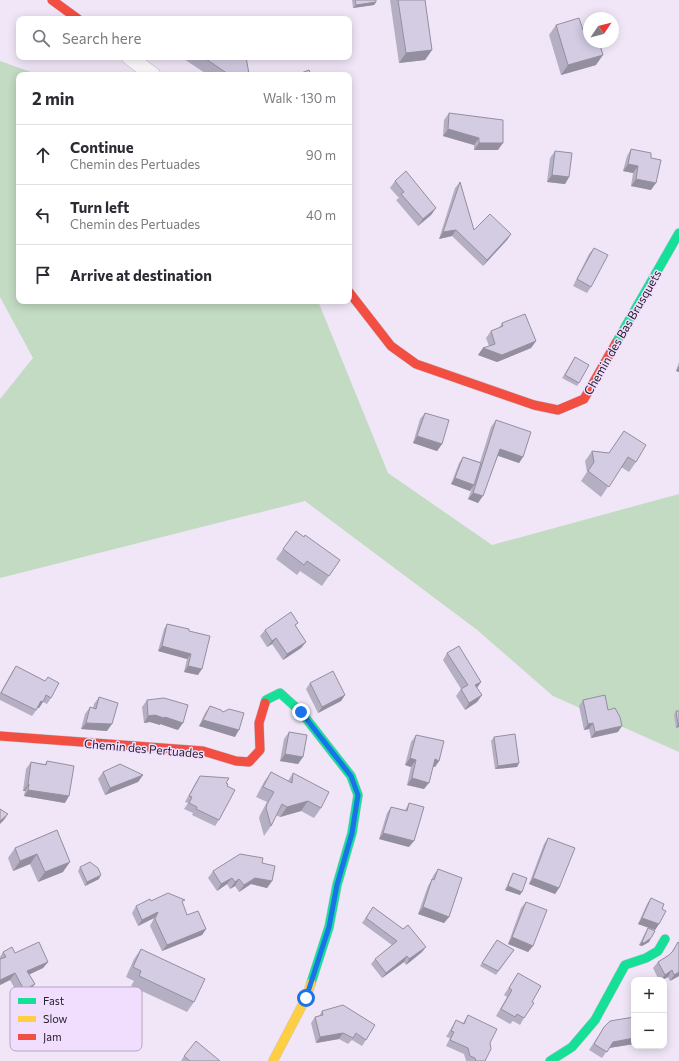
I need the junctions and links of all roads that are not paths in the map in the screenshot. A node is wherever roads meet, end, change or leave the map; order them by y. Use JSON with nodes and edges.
{"nodes":[{"id":1,"x":52,"y":0,"type":"edge"},
{"id":2,"x":74,"y":16,"type":"edge"},
{"id":3,"x":133,"y":60,"type":"edge"},
{"id":4,"x":149,"y":72,"type":"edge"},
{"id":5,"x":679,"y":233,"type":"edge"},
{"id":6,"x":352,"y":296,"type":"edge"},
{"id":7,"x":0,"y":736,"type":"edge"},
{"id":8,"x":665,"y":939,"type":"dead end"},
{"id":9,"x":275,"y":1060,"type":"edge"},
{"id":10,"x":550,"y":1061,"type":"edge"}],
"edges":[{"from":1,"to":2,"type":"street"},
{"from":3,"to":4,"type":"street"},
{"from":5,"to":6,"type":"street","name":"Chemin des Bas Brusquets"},
{"from":7,"to":9,"type":"street","name":"Chemin des Pertuades"},
{"from":8,"to":10,"type":"street"}]}
